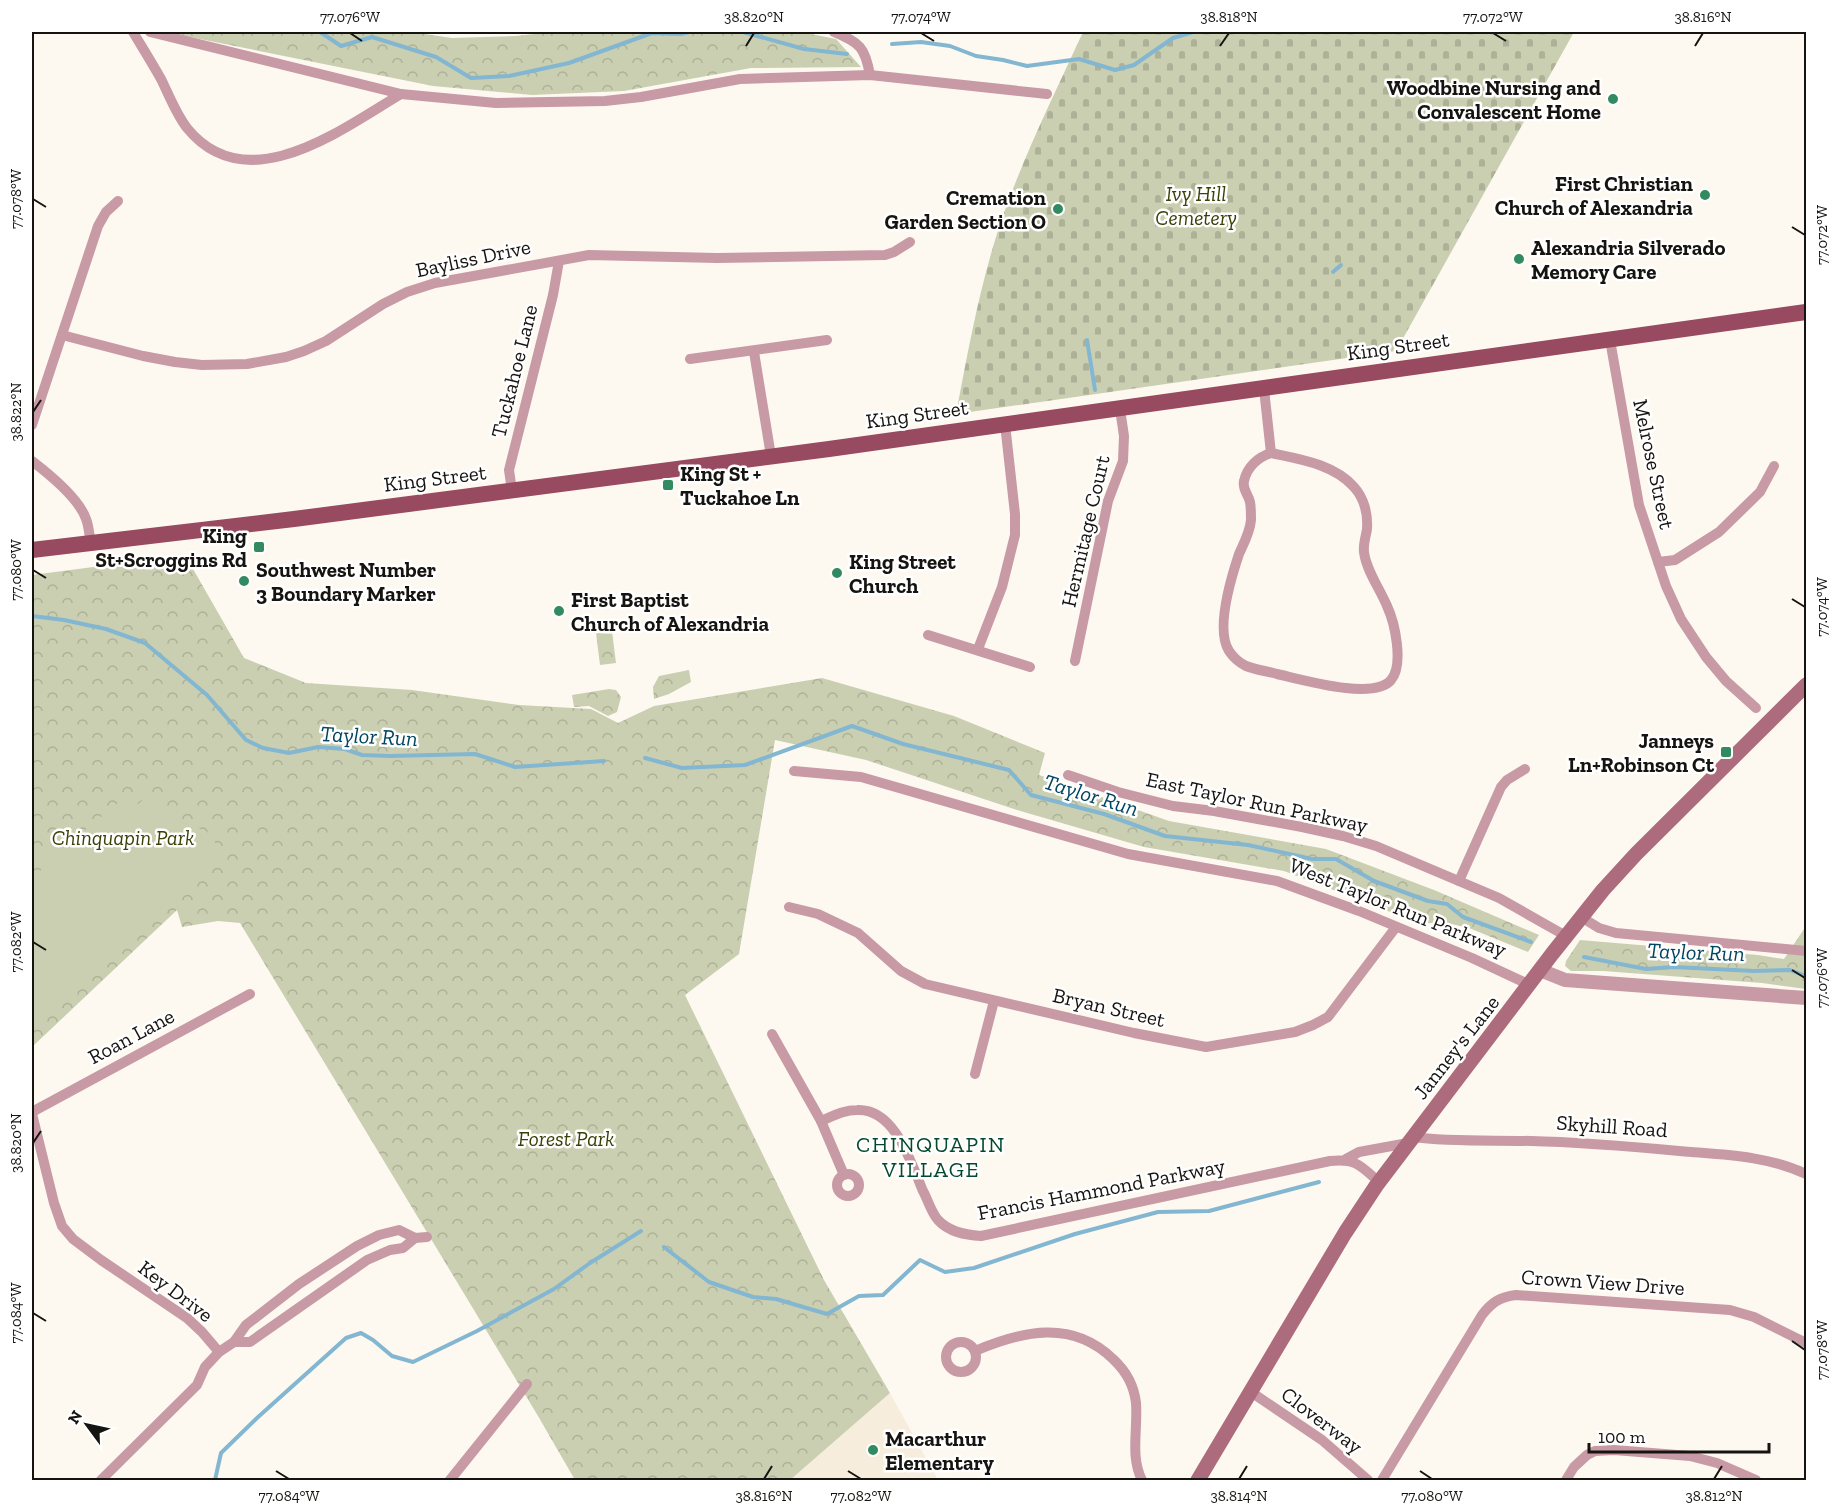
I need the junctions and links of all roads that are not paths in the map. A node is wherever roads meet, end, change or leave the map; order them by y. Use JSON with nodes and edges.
{"nodes":[{"id":1,"x":133,"y":32,"type":"edge"},
{"id":2,"x":150,"y":32,"type":"edge"},
{"id":3,"x":834,"y":32,"type":"edge"},
{"id":4,"x":870,"y":75,"type":"junction"},
{"id":5,"x":401,"y":94,"type":"junction"},
{"id":6,"x":1047,"y":94,"type":"dead end"},
{"id":7,"x":118,"y":201,"type":"dead end"},
{"id":8,"x":910,"y":242,"type":"dead end"},
{"id":9,"x":559,"y":261,"type":"junction"},
{"id":10,"x":1806,"y":312,"type":"edge"},
{"id":11,"x":62,"y":334,"type":"junction"},
{"id":12,"x":827,"y":340,"type":"dead end"},
{"id":13,"x":1610,"y":340,"type":"junction"},
{"id":14,"x":754,"y":352,"type":"junction"},
{"id":15,"x":690,"y":359,"type":"dead end"},
{"id":16,"x":1264,"y":389,"type":"junction"},
{"id":17,"x":1120,"y":409,"type":"junction"},
{"id":18,"x":1005,"y":424,"type":"junction"},
{"id":19,"x":32,"y":425,"type":"edge"},
{"id":20,"x":1271,"y":453,"type":"junction"},
{"id":21,"x":771,"y":456,"type":"junction"},
{"id":22,"x":32,"y":461,"type":"edge"},
{"id":23,"x":1774,"y":466,"type":"dead end"},
{"id":24,"x":512,"y":491,"type":"junction"},
{"id":25,"x":91,"y":543,"type":"junction"},
{"id":26,"x":32,"y":550,"type":"edge"},
{"id":27,"x":1658,"y":562,"type":"junction"},
{"id":28,"x":928,"y":635,"type":"dead end"},
{"id":29,"x":978,"y":649,"type":"junction"},
{"id":30,"x":1075,"y":662,"type":"dead end"},
{"id":31,"x":1030,"y":667,"type":"dead end"},
{"id":32,"x":1806,"y":685,"type":"edge"},
{"id":33,"x":1756,"y":708,"type":"dead end"},
{"id":34,"x":1525,"y":769,"type":"dead end"},
{"id":35,"x":794,"y":771,"type":"dead end"},
{"id":36,"x":1068,"y":775,"type":"dead end"},
{"id":37,"x":1459,"y":881,"type":"junction"},
{"id":38,"x":789,"y":907,"type":"dead end"},
{"id":39,"x":1581,"y":917,"type":"junction"},
{"id":40,"x":1396,"y":927,"type":"junction"},
{"id":41,"x":1566,"y":936,"type":"junction"},
{"id":42,"x":1806,"y":951,"type":"edge"},
{"id":43,"x":1540,"y":970,"type":"junction"},
{"id":44,"x":1530,"y":985,"type":"junction"},
{"id":45,"x":249,"y":994,"type":"dead end"},
{"id":46,"x":1806,"y":999,"type":"edge"},
{"id":47,"x":994,"y":1001,"type":"junction"},
{"id":48,"x":772,"y":1034,"type":"dead end"},
{"id":49,"x":975,"y":1074,"type":"dead end"},
{"id":50,"x":32,"y":1113,"type":"edge"},
{"id":51,"x":821,"y":1121,"type":"junction"},
{"id":52,"x":1410,"y":1140,"type":"junction"},
{"id":53,"x":1346,"y":1159,"type":"junction"},
{"id":54,"x":1806,"y":1174,"type":"edge"},
{"id":55,"x":844,"y":1175,"type":"dead end"},
{"id":56,"x":1379,"y":1182,"type":"junction"},
{"id":57,"x":234,"y":1342,"type":"junction"},
{"id":58,"x":1806,"y":1342,"type":"edge"},
{"id":59,"x":975,"y":1351,"type":"dead end"},
{"id":60,"x":219,"y":1352,"type":"junction"},
{"id":61,"x":527,"y":1384,"type":"dead end"},
{"id":62,"x":1251,"y":1392,"type":"junction"},
{"id":63,"x":456,"y":1479,"type":"edge"},
{"id":64,"x":101,"y":1480,"type":"edge"},
{"id":65,"x":1142,"y":1480,"type":"edge"},
{"id":66,"x":1198,"y":1480,"type":"edge"},
{"id":67,"x":1368,"y":1480,"type":"edge"},
{"id":68,"x":1382,"y":1480,"type":"edge"},
{"id":69,"x":1566,"y":1480,"type":"edge"},
{"id":70,"x":1756,"y":1480,"type":"edge"}],
"edges":[{"from":1,"to":5,"type":"street"},
{"from":2,"to":5,"type":"street"},
{"from":3,"to":4,"type":"street"},
{"from":4,"to":5,"type":"street"},
{"from":4,"to":6,"type":"street"},
{"from":7,"to":11,"type":"street"},
{"from":8,"to":9,"type":"street","name":"Bayliss Drive"},
{"from":9,"to":11,"type":"street","name":"Bayliss Drive"},
{"from":9,"to":24,"type":"street","name":"Tuckahoe Lane"},
{"from":10,"to":13,"type":"main road","name":"King Street"},
{"from":11,"to":19,"type":"street"},
{"from":12,"to":14,"type":"street"},
{"from":13,"to":16,"type":"main road","name":"King Street"},
{"from":13,"to":27,"type":"street","name":"Melrose Street"},
{"from":14,"to":15,"type":"street"},
{"from":14,"to":21,"type":"street"},
{"from":16,"to":17,"type":"main road","name":"King Street"},
{"from":16,"to":20,"type":"street"},
{"from":17,"to":18,"type":"main road","name":"King Street"},
{"from":17,"to":30,"type":"street","name":"Hermitage Court"},
{"from":18,"to":21,"type":"main road","name":"King Street"},
{"from":18,"to":29,"type":"street"},
{"from":20,"to":20,"type":"street"},
{"from":21,"to":24,"type":"main road","name":"King Street"},
{"from":22,"to":25,"type":"street"},
{"from":23,"to":27,"type":"street"},
{"from":24,"to":25,"type":"main road","name":"King Street"},
{"from":25,"to":26,"type":"main road","name":"King Street"},
{"from":27,"to":33,"type":"street","name":"Melrose Street"},
{"from":28,"to":29,"type":"street"},
{"from":29,"to":31,"type":"street"},
{"from":32,"to":39,"type":"main road","name":"Janney's Lane"},
{"from":34,"to":37,"type":"street"},
{"from":35,"to":40,"type":"street","name":"West Taylor Run Parkway"},
{"from":36,"to":37,"type":"street","name":"East Taylor Run Parkway"},
{"from":37,"to":41,"type":"street","name":"East Taylor Run Parkway"},
{"from":38,"to":47,"type":"street","name":"Bryan Street"},
{"from":39,"to":41,"type":"main road","name":"Janney's Lane"},
{"from":39,"to":42,"type":"street"},
{"from":40,"to":44,"type":"street","name":"West Taylor Run Parkway"},
{"from":40,"to":47,"type":"street","name":"Bryan Street"},
{"from":41,"to":43,"type":"main road","name":"Janney's Lane"},
{"from":43,"to":44,"type":"main road","name":"Janney's Lane"},
{"from":43,"to":46,"type":"street"},
{"from":44,"to":52,"type":"main road","name":"Janney's Lane"},
{"from":45,"to":50,"type":"street","name":"Roan Lane"},
{"from":47,"to":49,"type":"street"},
{"from":48,"to":51,"type":"street"},
{"from":50,"to":60,"type":"street","name":"Key Drive"},
{"from":51,"to":53,"type":"street","name":"Francis Hammond Parkway"},
{"from":51,"to":55,"type":"street"},
{"from":52,"to":53,"type":"street","name":"Francis Hammond Parkway"},
{"from":52,"to":54,"type":"street","name":"Skyhill Road"},
{"from":52,"to":56,"type":"main road","name":"Janney's Lane"},
{"from":53,"to":56,"type":"street"},
{"from":56,"to":62,"type":"main road","name":"Janney's Lane"},
{"from":57,"to":57,"type":"street"},
{"from":57,"to":60,"type":"street"},
{"from":58,"to":68,"type":"street","name":"Crown View Drive"},
{"from":59,"to":65,"type":"street"},
{"from":60,"to":64,"type":"street","name":"Key Drive"},
{"from":61,"to":63,"type":"street"},
{"from":62,"to":66,"type":"main road","name":"Janney's Lane"},
{"from":62,"to":67,"type":"street","name":"Cloverway"},
{"from":69,"to":70,"type":"street"}]}
